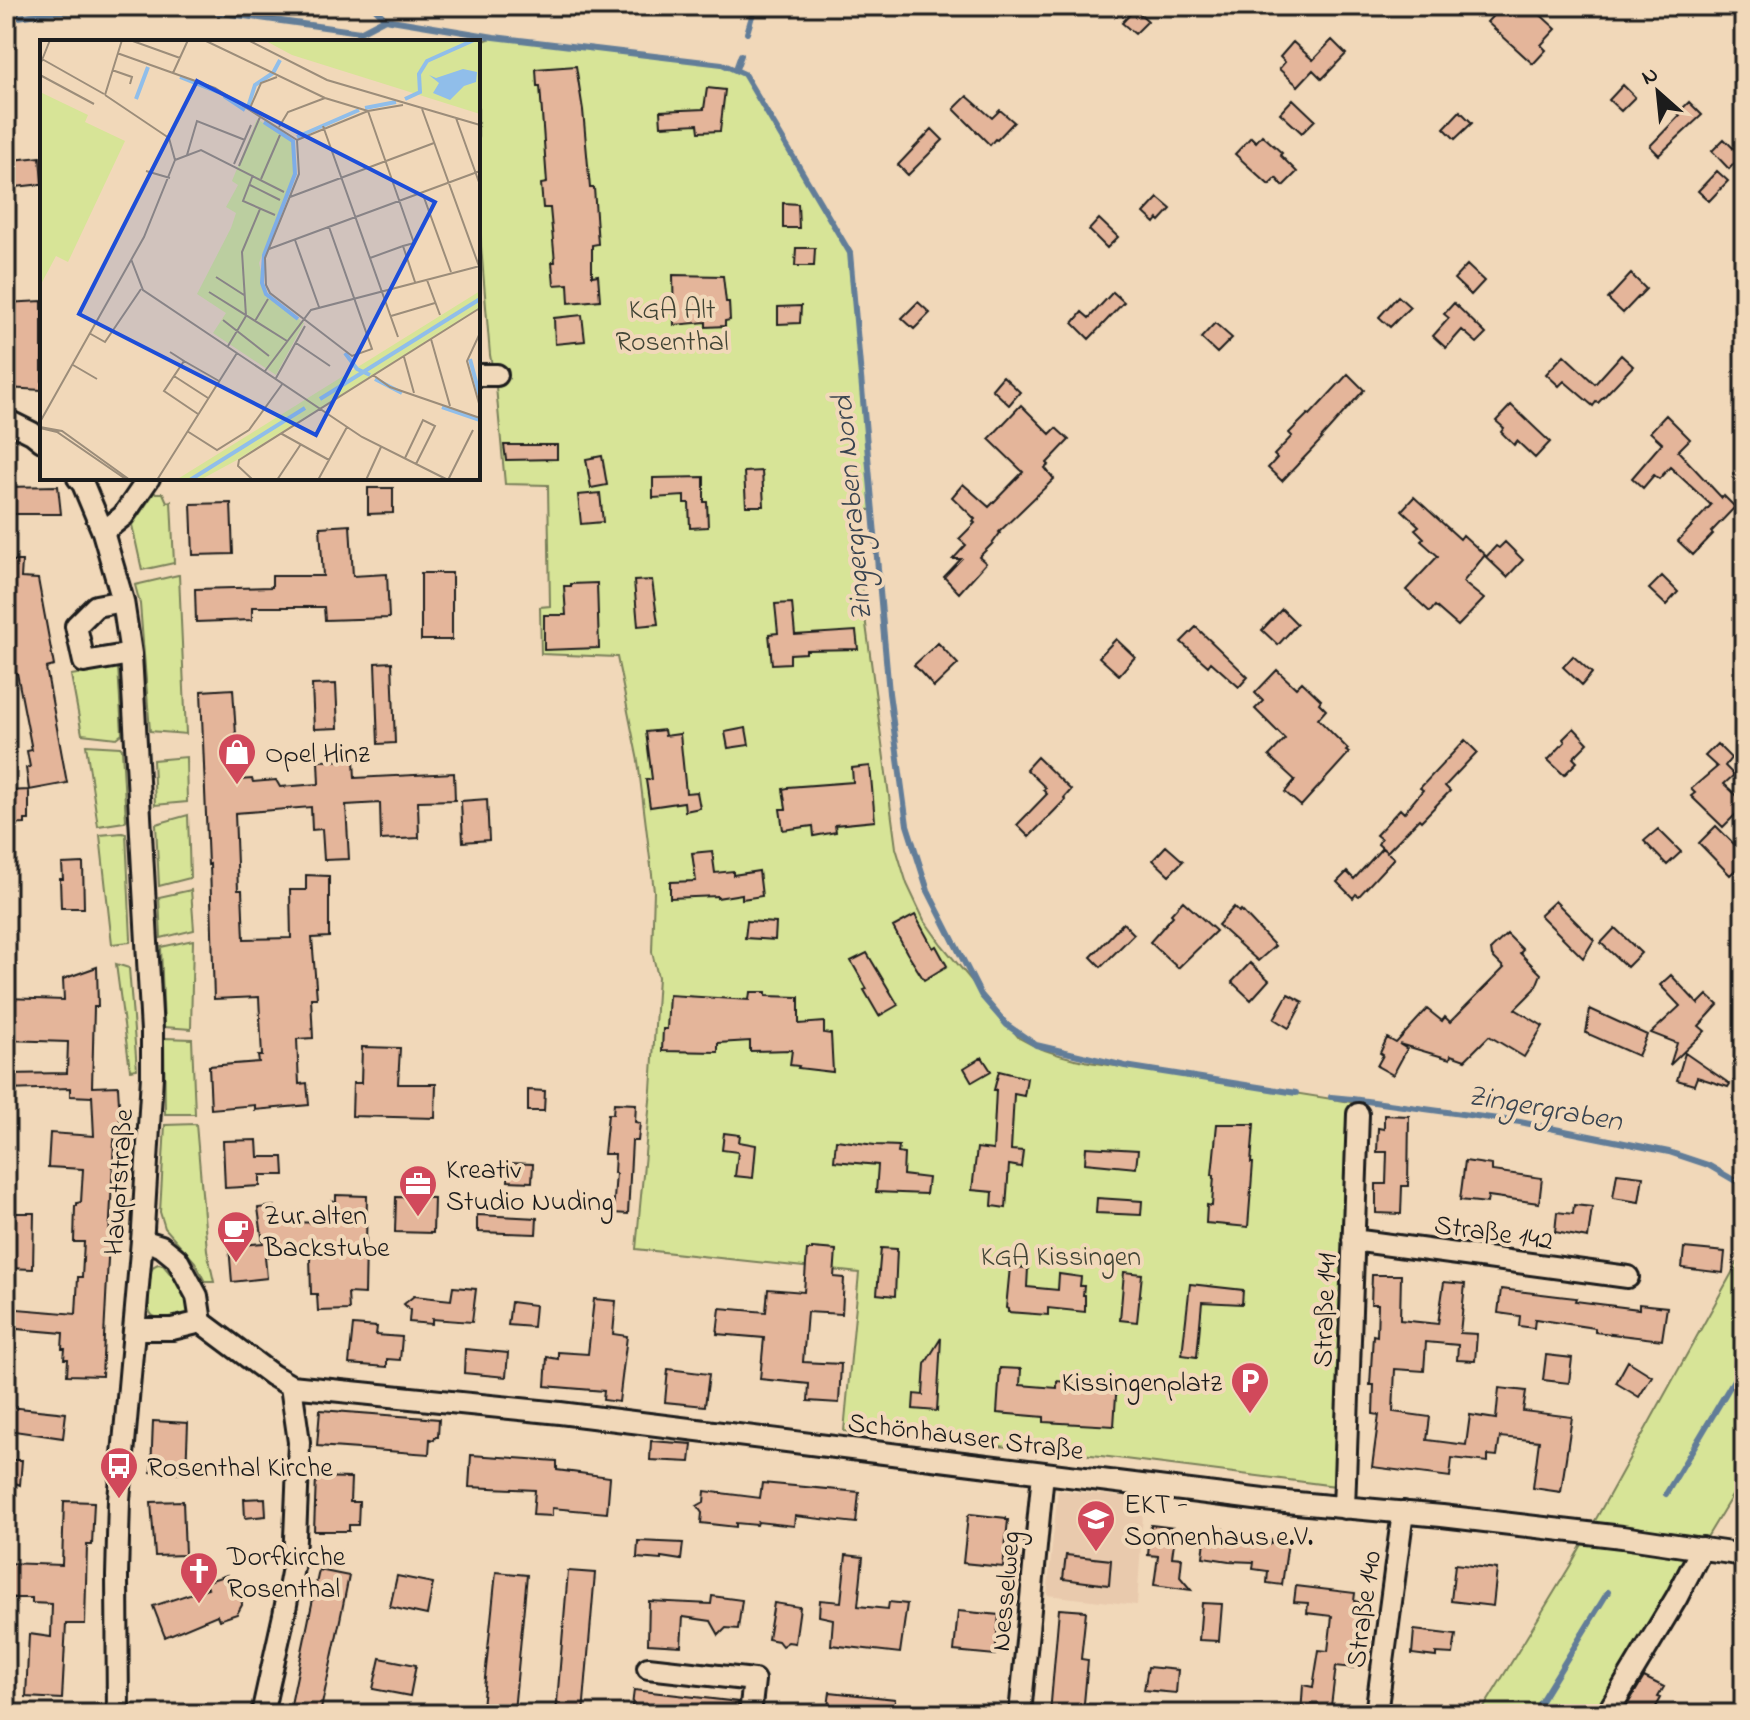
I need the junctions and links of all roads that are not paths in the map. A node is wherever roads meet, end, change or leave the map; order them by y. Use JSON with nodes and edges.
{"nodes":[{"id":1,"x":6,"y":420,"type":"edge"},
{"id":2,"x":40,"y":439,"type":"edge"},
{"id":3,"x":80,"y":480,"type":"edge"},
{"id":4,"x":148,"y":480,"type":"edge"},
{"id":5,"x":103,"y":532,"type":"junction"},
{"id":6,"x":123,"y":601,"type":"junction"},
{"id":7,"x":131,"y":654,"type":"junction"},
{"id":8,"x":1358,"y":1114,"type":"dead end"},
{"id":9,"x":142,"y":1240,"type":"junction"},
{"id":10,"x":1353,"y":1240,"type":"junction"},
{"id":11,"x":1628,"y":1277,"type":"dead end"},
{"id":12,"x":206,"y":1326,"type":"junction"},
{"id":13,"x":136,"y":1329,"type":"junction"},
{"id":14,"x":291,"y":1386,"type":"junction"},
{"id":15,"x":1043,"y":1473,"type":"junction"},
{"id":16,"x":1344,"y":1508,"type":"junction"},
{"id":17,"x":1403,"y":1512,"type":"junction"},
{"id":18,"x":1702,"y":1548,"type":"junction"},
{"id":19,"x":1744,"y":1555,"type":"edge"},
{"id":20,"x":648,"y":1668,"type":"dead end"},
{"id":21,"x":118,"y":1714,"type":"edge"},
{"id":22,"x":262,"y":1714,"type":"edge"},
{"id":23,"x":750,"y":1714,"type":"edge"},
{"id":24,"x":1020,"y":1714,"type":"edge"},
{"id":25,"x":1376,"y":1714,"type":"edge"},
{"id":26,"x":1607,"y":1714,"type":"edge"}],
"edges":[{"from":1,"to":2,"type":"street"},
{"from":3,"to":5,"type":"street","name":"Hauptstraße"},
{"from":4,"to":5,"type":"street"},
{"from":5,"to":6,"type":"street","name":"Hauptstraße"},
{"from":6,"to":7,"type":"street","name":"Hauptstraße"},
{"from":6,"to":7,"type":"street"},
{"from":7,"to":9,"type":"street","name":"Hauptstraße"},
{"from":8,"to":10,"type":"street","name":"Straße 141"},
{"from":9,"to":12,"type":"street"},
{"from":9,"to":13,"type":"street","name":"Hauptstraße"},
{"from":10,"to":11,"type":"street","name":"Straße 142"},
{"from":10,"to":16,"type":"street","name":"Straße 141"},
{"from":12,"to":13,"type":"street"},
{"from":12,"to":14,"type":"street","name":"Schönhauser Straße"},
{"from":13,"to":21,"type":"street","name":"Hauptstraße"},
{"from":14,"to":15,"type":"street","name":"Schönhauser Straße"},
{"from":14,"to":22,"type":"street"},
{"from":15,"to":16,"type":"street","name":"Schönhauser Straße"},
{"from":15,"to":24,"type":"street","name":"Nesselweg"},
{"from":16,"to":17,"type":"street","name":"Schönhauser Straße"},
{"from":17,"to":18,"type":"street","name":"Schönhauser Straße"},
{"from":17,"to":25,"type":"street","name":"Straße 140"},
{"from":18,"to":19,"type":"street","name":"Schönhauser Straße"},
{"from":18,"to":26,"type":"street"},
{"from":20,"to":23,"type":"street"}]}
